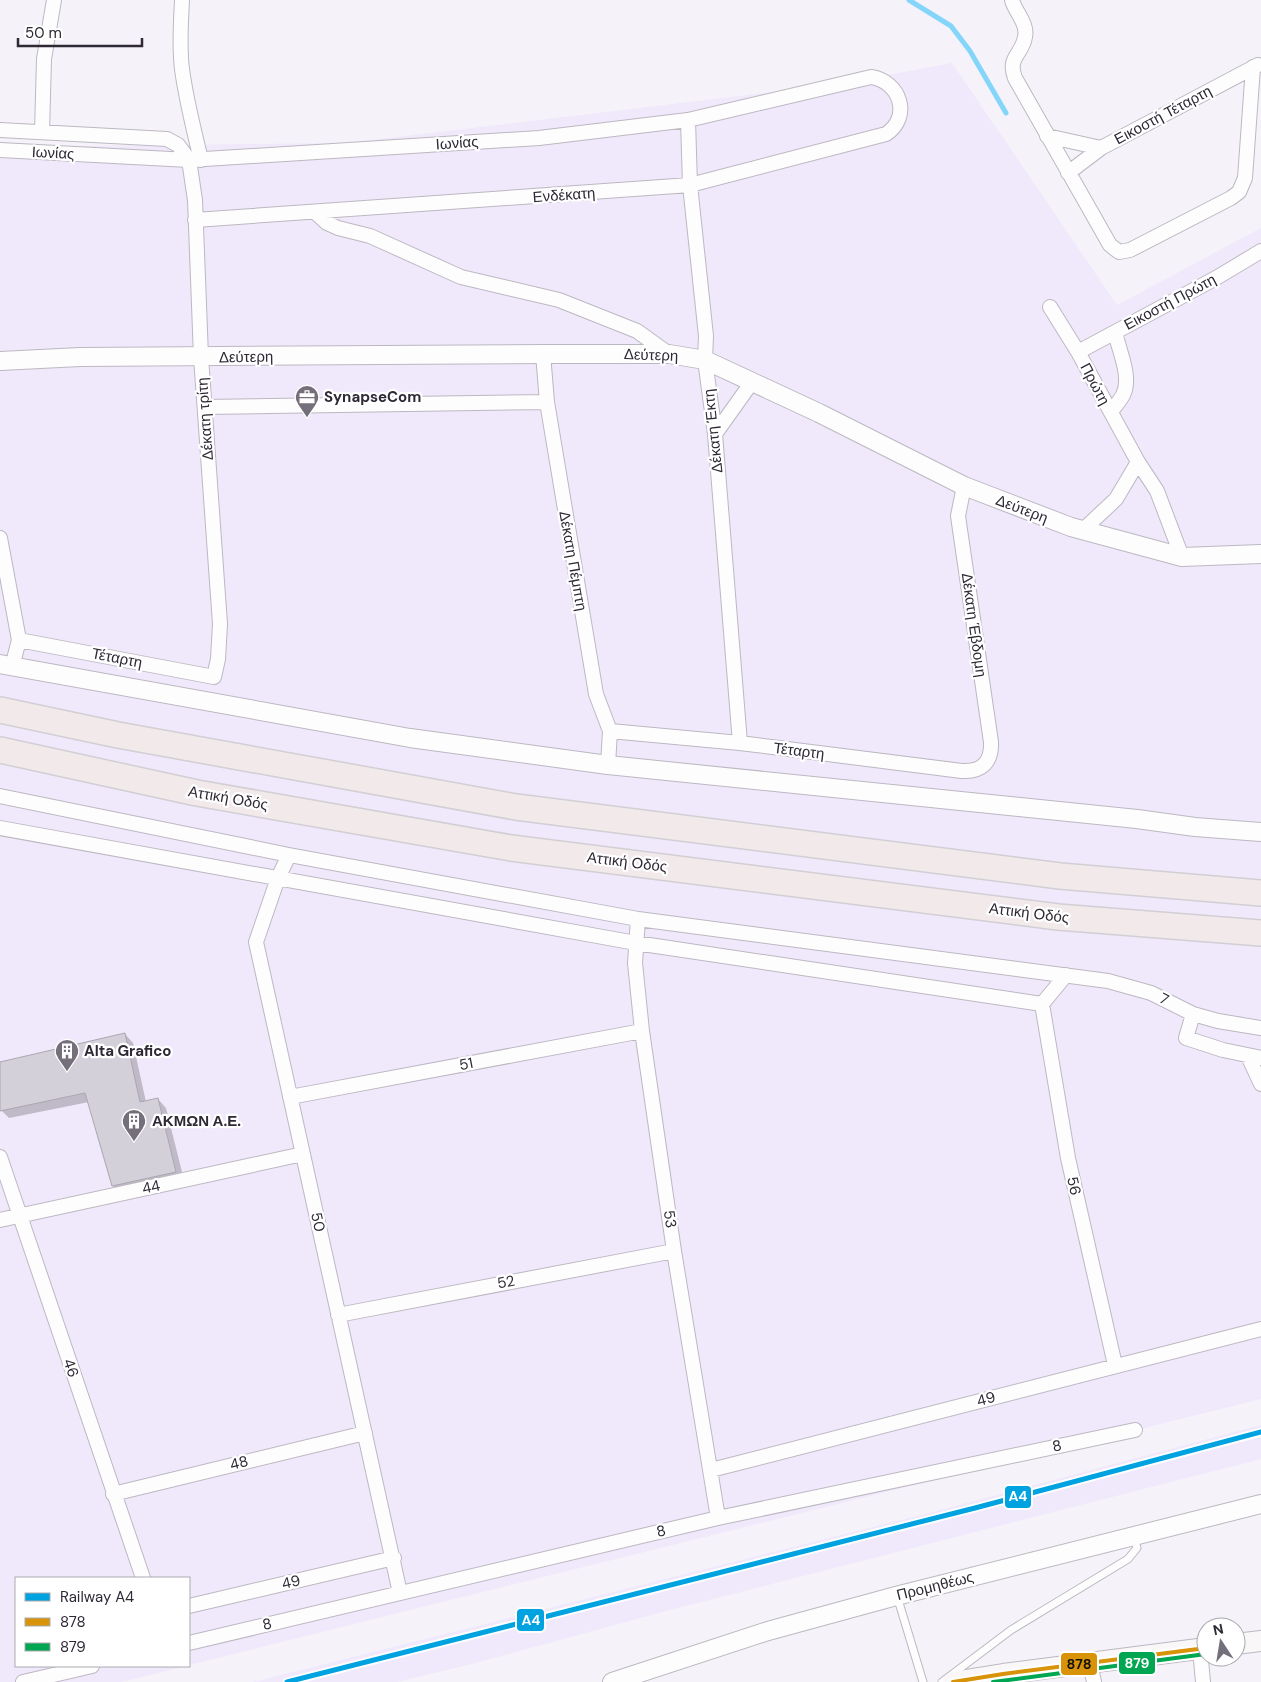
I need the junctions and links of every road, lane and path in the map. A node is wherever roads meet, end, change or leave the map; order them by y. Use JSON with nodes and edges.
{"nodes":[{"id":1,"x":54,"y":0,"type":"edge"},
{"id":2,"x":182,"y":0,"type":"edge"},
{"id":3,"x":1012,"y":0,"type":"edge"},
{"id":4,"x":1257,"y":65,"type":"edge"},
{"id":5,"x":898,"y":100,"type":"joint"},
{"id":6,"x":688,"y":120,"type":"junction"},
{"id":7,"x":0,"y":130,"type":"edge"},
{"id":8,"x":42,"y":132,"type":"junction"},
{"id":9,"x":1047,"y":136,"type":"junction"},
{"id":10,"x":1101,"y":148,"type":"junction"},
{"id":11,"x":0,"y":150,"type":"edge"},
{"id":12,"x":195,"y":160,"type":"junction"},
{"id":13,"x":1068,"y":173,"type":"junction"},
{"id":14,"x":690,"y":185,"type":"junction"},
{"id":15,"x":316,"y":213,"type":"junction"},
{"id":16,"x":196,"y":220,"type":"junction"},
{"id":17,"x":1261,"y":251,"type":"edge"},
{"id":18,"x":1050,"y":307,"type":"dead end"},
{"id":19,"x":1115,"y":332,"type":"junction"},
{"id":20,"x":1078,"y":352,"type":"junction"},
{"id":21,"x":544,"y":354,"type":"junction"},
{"id":22,"x":669,"y":354,"type":"junction"},
{"id":23,"x":201,"y":357,"type":"junction"},
{"id":24,"x":705,"y":360,"type":"junction"},
{"id":25,"x":0,"y":361,"type":"edge"},
{"id":26,"x":752,"y":382,"type":"junction"},
{"id":27,"x":546,"y":402,"type":"junction"},
{"id":28,"x":205,"y":407,"type":"junction"},
{"id":29,"x":1110,"y":412,"type":"junction"},
{"id":30,"x":714,"y":434,"type":"junction"},
{"id":31,"x":1138,"y":462,"type":"junction"},
{"id":32,"x":964,"y":486,"type":"junction"},
{"id":33,"x":1083,"y":530,"type":"junction"},
{"id":34,"x":0,"y":538,"type":"edge"},
{"id":35,"x":1261,"y":554,"type":"edge"},
{"id":36,"x":1182,"y":557,"type":"junction"},
{"id":37,"x":19,"y":640,"type":"junction"},
{"id":38,"x":6,"y":665,"type":"edge"},
{"id":39,"x":214,"y":676,"type":"joint"},
{"id":40,"x":0,"y":710,"type":"edge"},
{"id":41,"x":610,"y":730,"type":"junction"},
{"id":42,"x":740,"y":743,"type":"junction"},
{"id":43,"x":0,"y":750,"type":"edge"},
{"id":44,"x":986,"y":763,"type":"joint"},
{"id":45,"x":608,"y":765,"type":"junction"},
{"id":46,"x":0,"y":796,"type":"edge"},
{"id":47,"x":0,"y":828,"type":"edge"},
{"id":48,"x":1261,"y":832,"type":"edge"},
{"id":49,"x":289,"y":855,"type":"junction"},
{"id":50,"x":278,"y":878,"type":"junction"},
{"id":51,"x":1261,"y":893,"type":"edge"},
{"id":52,"x":638,"y":919,"type":"junction"},
{"id":53,"x":1261,"y":933,"type":"edge"},
{"id":54,"x":636,"y":943,"type":"junction"},
{"id":55,"x":1066,"y":975,"type":"junction"},
{"id":56,"x":1042,"y":1004,"type":"junction"},
{"id":57,"x":1193,"y":1014,"type":"junction"},
{"id":58,"x":1261,"y":1028,"type":"edge"},
{"id":59,"x":642,"y":1031,"type":"junction"},
{"id":60,"x":1254,"y":1057,"type":"edge"},
{"id":61,"x":1261,"y":1084,"type":"edge"},
{"id":62,"x":290,"y":1097,"type":"junction"},
{"id":63,"x":303,"y":1154,"type":"junction"},
{"id":64,"x":0,"y":1156,"type":"edge"},
{"id":65,"x":19,"y":1215,"type":"junction"},
{"id":66,"x":0,"y":1220,"type":"edge"},
{"id":67,"x":674,"y":1251,"type":"junction"},
{"id":68,"x":338,"y":1315,"type":"junction"},
{"id":69,"x":1261,"y":1328,"type":"edge"},
{"id":70,"x":1115,"y":1365,"type":"junction"},
{"id":71,"x":1135,"y":1430,"type":"dead end"},
{"id":72,"x":365,"y":1433,"type":"junction"},
{"id":73,"x":711,"y":1470,"type":"junction"},
{"id":74,"x":113,"y":1494,"type":"junction"},
{"id":75,"x":1261,"y":1504,"type":"edge"},
{"id":76,"x":718,"y":1518,"type":"junction"},
{"id":77,"x":1134,"y":1536,"type":"junction"},
{"id":78,"x":394,"y":1558,"type":"junction"},
{"id":79,"x":143,"y":1577,"type":"edge"},
{"id":80,"x":400,"y":1593,"type":"junction"},
{"id":81,"x":896,"y":1596,"type":"junction"},
{"id":82,"x":190,"y":1606,"type":"edge"},
{"id":83,"x":1261,"y":1641,"type":"edge"},
{"id":84,"x":190,"y":1643,"type":"edge"},
{"id":85,"x":1246,"y":1643,"type":"edge"},
{"id":86,"x":1196,"y":1650,"type":"edge"},
{"id":87,"x":88,"y":1667,"type":"edge"},
{"id":88,"x":1203,"y":1667,"type":"edge"},
{"id":89,"x":1092,"y":1672,"type":"edge"},
{"id":90,"x":1003,"y":1678,"type":"edge"},
{"id":91,"x":23,"y":1682,"type":"edge"},
{"id":92,"x":612,"y":1682,"type":"edge"},
{"id":93,"x":923,"y":1682,"type":"edge"},
{"id":94,"x":942,"y":1682,"type":"edge"},
{"id":95,"x":953,"y":1682,"type":"edge"},
{"id":96,"x":1203,"y":1682,"type":"edge"}],
"edges":[{"from":1,"to":8,"type":"street"},
{"from":2,"to":12,"type":"street","name":"Δέκατη τρίτη"},
{"from":3,"to":9,"type":"street"},
{"from":4,"to":10,"type":"street","name":"Εικοστή Τέταρτη"},
{"from":4,"to":13,"type":"street"},
{"from":5,"to":6,"type":"street","name":"Ιωνίας"},
{"from":5,"to":14,"type":"street","name":"Ενδέκατη"},
{"from":6,"to":12,"type":"street","name":"Ιωνίας"},
{"from":6,"to":14,"type":"street","name":"Δέκατη Έκτη"},
{"from":7,"to":8,"type":"street"},
{"from":8,"to":12,"type":"street"},
{"from":9,"to":10,"type":"street"},
{"from":9,"to":13,"type":"street"},
{"from":10,"to":13,"type":"street","name":"Εικοστή Τέταρτη"},
{"from":11,"to":12,"type":"street","name":"Ιωνίας"},
{"from":12,"to":16,"type":"street","name":"Δέκατη τρίτη"},
{"from":14,"to":15,"type":"street","name":"Ενδέκατη"},
{"from":14,"to":24,"type":"street","name":"Δέκατη Έκτη"},
{"from":15,"to":16,"type":"street","name":"Ενδέκατη"},
{"from":15,"to":22,"type":"street"},
{"from":16,"to":23,"type":"street","name":"Δέκατη τρίτη"},
{"from":17,"to":19,"type":"street","name":"Εικοστή Πρώτη"},
{"from":18,"to":20,"type":"street","name":"Πρώτη"},
{"from":19,"to":20,"type":"street","name":"Εικοστή Πρώτη"},
{"from":19,"to":29,"type":"street"},
{"from":20,"to":29,"type":"street","name":"Πρώτη"},
{"from":21,"to":22,"type":"street","name":"Δεύτερη"},
{"from":21,"to":23,"type":"street","name":"Δεύτερη"},
{"from":21,"to":27,"type":"street","name":"Δέκατη Πέμπτη"},
{"from":22,"to":24,"type":"street","name":"Δεύτερη"},
{"from":23,"to":25,"type":"street","name":"Δεύτερη"},
{"from":23,"to":28,"type":"street","name":"Δέκατη τρίτη"},
{"from":24,"to":26,"type":"street","name":"Δεύτερη"},
{"from":24,"to":30,"type":"street","name":"Δέκατη Έκτη"},
{"from":26,"to":30,"type":"street"},
{"from":26,"to":32,"type":"street","name":"Δεύτερη"},
{"from":27,"to":28,"type":"street"},
{"from":27,"to":41,"type":"street","name":"Δέκατη Πέμπτη"},
{"from":28,"to":39,"type":"street","name":"Δέκατη τρίτη"},
{"from":29,"to":31,"type":"street","name":"Πρώτη"},
{"from":30,"to":42,"type":"street","name":"Δέκατη Έκτη"},
{"from":31,"to":33,"type":"street"},
{"from":31,"to":36,"type":"street","name":"Πρώτη"},
{"from":32,"to":33,"type":"street","name":"Δεύτερη"},
{"from":32,"to":44,"type":"street","name":"Δέκατη Έβδομη"},
{"from":33,"to":36,"type":"street","name":"Δεύτερη"},
{"from":34,"to":37,"type":"street"},
{"from":35,"to":36,"type":"street","name":"Δεύτερη"},
{"from":37,"to":38,"type":"street"},
{"from":37,"to":39,"type":"street","name":"Τέταρτη"},
{"from":38,"to":45,"type":"street"},
{"from":40,"to":51,"type":"highway"},
{"from":41,"to":42,"type":"street","name":"Τέταρτη"},
{"from":41,"to":45,"type":"street","name":"Δέκατη Πέμπτη"},
{"from":42,"to":44,"type":"street","name":"Τέταρτη"},
{"from":43,"to":53,"type":"highway","name":"Αττική Οδός"},
{"from":45,"to":48,"type":"street"},
{"from":46,"to":49,"type":"street","name":"7"},
{"from":47,"to":50,"type":"street"},
{"from":49,"to":50,"type":"street","name":"50"},
{"from":49,"to":52,"type":"street","name":"7"},
{"from":50,"to":54,"type":"street"},
{"from":50,"to":62,"type":"street","name":"50"},
{"from":52,"to":54,"type":"street","name":"53"},
{"from":52,"to":55,"type":"street","name":"7"},
{"from":54,"to":56,"type":"street"},
{"from":54,"to":59,"type":"street","name":"53"},
{"from":55,"to":56,"type":"street"},
{"from":55,"to":57,"type":"street","name":"7"},
{"from":56,"to":70,"type":"street","name":"56"},
{"from":57,"to":58,"type":"street","name":"7"},
{"from":57,"to":60,"type":"street"},
{"from":59,"to":62,"type":"street","name":"51"},
{"from":59,"to":67,"type":"street","name":"53"},
{"from":60,"to":61,"type":"street"},
{"from":62,"to":63,"type":"street","name":"50"},
{"from":63,"to":65,"type":"street","name":"44"},
{"from":63,"to":68,"type":"street","name":"50"},
{"from":64,"to":65,"type":"street","name":"46"},
{"from":65,"to":66,"type":"street","name":"44"},
{"from":65,"to":74,"type":"street","name":"46"},
{"from":67,"to":68,"type":"street","name":"52"},
{"from":67,"to":73,"type":"street","name":"53"},
{"from":68,"to":72,"type":"street","name":"50"},
{"from":69,"to":70,"type":"street","name":"49"},
{"from":70,"to":73,"type":"street","name":"49"},
{"from":71,"to":76,"type":"street","name":"8"},
{"from":72,"to":74,"type":"street","name":"48"},
{"from":72,"to":78,"type":"street","name":"50"},
{"from":73,"to":76,"type":"street","name":"53"},
{"from":74,"to":79,"type":"street","name":"46"},
{"from":75,"to":77,"type":"street","name":"Προμηθέως"},
{"from":76,"to":80,"type":"street","name":"8"},
{"from":77,"to":81,"type":"street","name":"Προμηθέως"},
{"from":77,"to":94,"type":"lane"},
{"from":78,"to":80,"type":"street","name":"50"},
{"from":78,"to":82,"type":"street","name":"49"},
{"from":80,"to":84,"type":"street","name":"8"},
{"from":81,"to":92,"type":"street","name":"Προμηθέως"},
{"from":81,"to":93,"type":"lane"},
{"from":83,"to":85,"type":"main road"},
{"from":86,"to":89,"type":"main road"},
{"from":87,"to":91,"type":"street"},
{"from":88,"to":96,"type":"street"},
{"from":89,"to":90,"type":"main road"},
{"from":90,"to":95,"type":"main road"}]}
